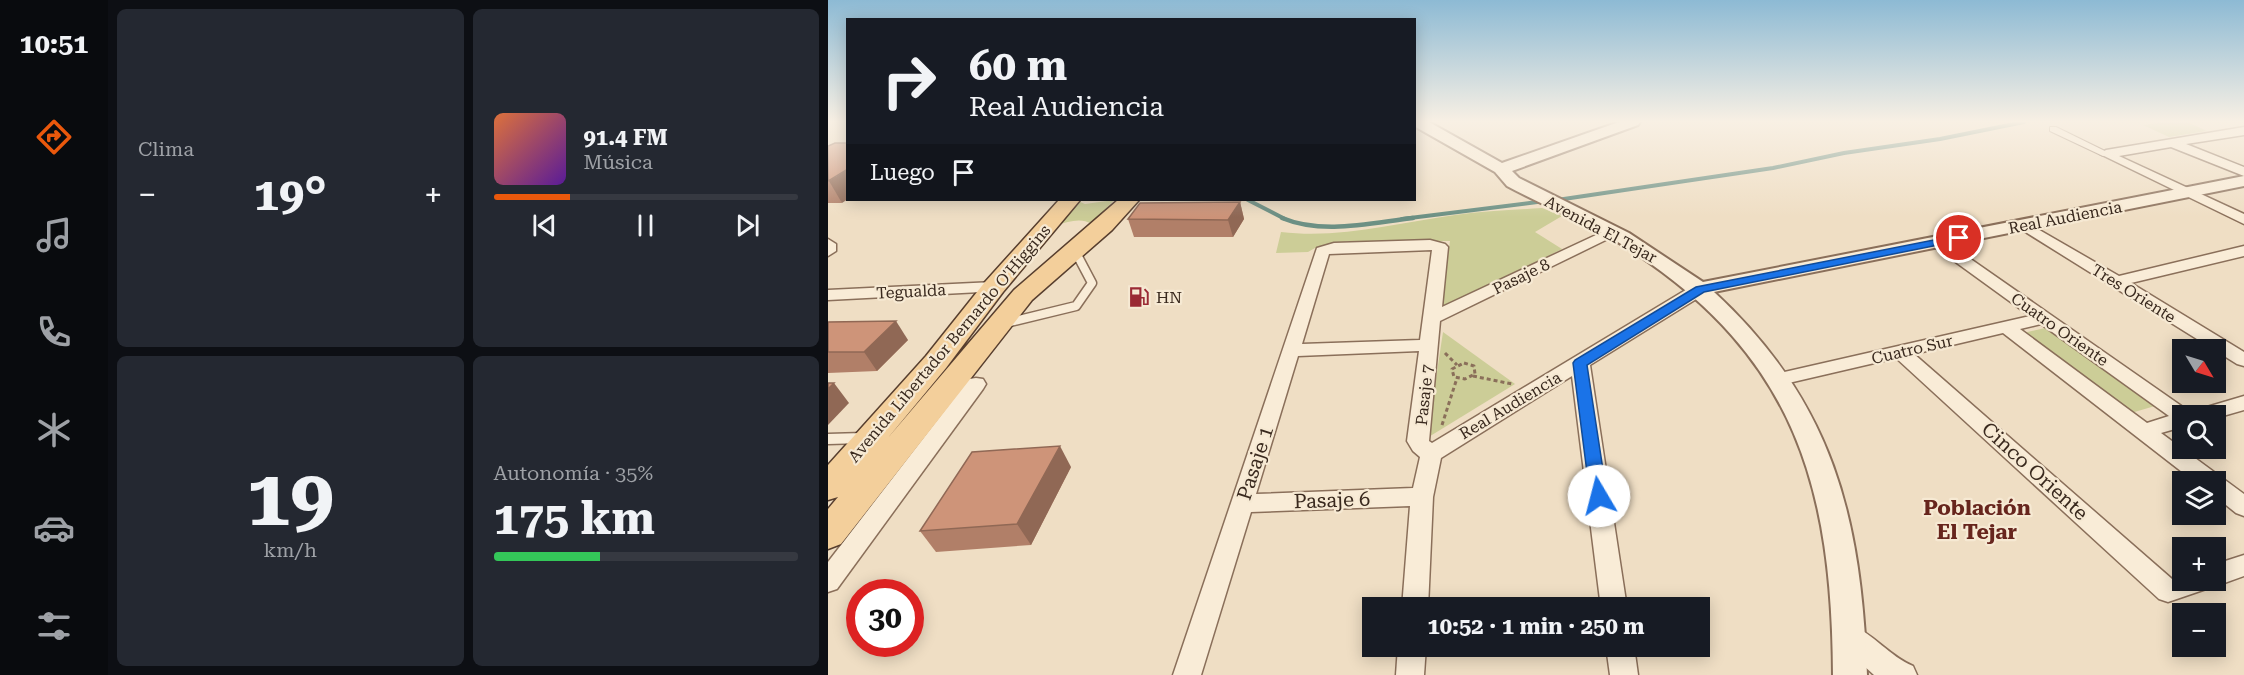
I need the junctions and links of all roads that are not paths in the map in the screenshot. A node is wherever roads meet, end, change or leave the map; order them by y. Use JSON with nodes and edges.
{"nodes":[{"id":1,"x":1472,"y":154,"type":"edge"},
{"id":2,"x":1546,"y":154,"type":"edge"},
{"id":3,"x":2106,"y":154,"type":"edge"},
{"id":4,"x":2200,"y":154,"type":"edge"},
{"id":5,"x":1501,"y":170,"type":"junction"},
{"id":6,"x":2244,"y":172,"type":"edge"},
{"id":7,"x":2244,"y":181,"type":"edge"},
{"id":8,"x":2186,"y":193,"type":"junction"},
{"id":9,"x":1069,"y":201,"type":"edge"},
{"id":10,"x":1128,"y":201,"type":"edge"},
{"id":11,"x":2244,"y":220,"type":"edge"},
{"id":12,"x":2024,"y":225,"type":"junction"},
{"id":13,"x":1611,"y":232,"type":"junction"},
{"id":14,"x":1034,"y":240,"type":"junction"},
{"id":15,"x":1937,"y":242,"type":"junction"},
{"id":16,"x":828,"y":244,"type":"edge"},
{"id":17,"x":1440,"y":247,"type":"joint"},
{"id":18,"x":1074,"y":249,"type":"junction"},
{"id":19,"x":828,"y":251,"type":"edge"},
{"id":20,"x":2244,"y":251,"type":"edge"},
{"id":21,"x":2117,"y":282,"type":"junction"},
{"id":22,"x":994,"y":286,"type":"junction"},
{"id":23,"x":1700,"y":290,"type":"junction"},
{"id":24,"x":828,"y":295,"type":"edge"},
{"id":25,"x":2044,"y":318,"type":"junction"},
{"id":26,"x":1431,"y":319,"type":"junction"},
{"id":27,"x":998,"y":325,"type":"junction"},
{"id":28,"x":2006,"y":327,"type":"junction"},
{"id":29,"x":2209,"y":339,"type":"edge"},
{"id":30,"x":2244,"y":343,"type":"edge"},
{"id":31,"x":1429,"y":345,"type":"junction"},
{"id":32,"x":2226,"y":348,"type":"edge"},
{"id":33,"x":2226,"y":349,"type":"edge"},
{"id":34,"x":1291,"y":350,"type":"junction"},
{"id":35,"x":1901,"y":352,"type":"junction"},
{"id":36,"x":2244,"y":360,"type":"edge"},
{"id":37,"x":1580,"y":363,"type":"junction"},
{"id":38,"x":1780,"y":379,"type":"junction"},
{"id":39,"x":976,"y":384,"type":"dead end"},
{"id":40,"x":2244,"y":403,"type":"edge"},
{"id":41,"x":945,"y":407,"type":"junction"},
{"id":42,"x":2226,"y":408,"type":"edge"},
{"id":43,"x":2172,"y":411,"type":"edge"},
{"id":44,"x":2172,"y":421,"type":"edge"},
{"id":45,"x":2144,"y":431,"type":"junction"},
{"id":46,"x":872,"y":437,"type":"junction"},
{"id":47,"x":828,"y":439,"type":"edge"},
{"id":48,"x":1425,"y":450,"type":"junction"},
{"id":49,"x":2197,"y":471,"type":"edge"},
{"id":50,"x":828,"y":487,"type":"edge"},
{"id":51,"x":2226,"y":493,"type":"edge"},
{"id":52,"x":1422,"y":497,"type":"junction"},
{"id":53,"x":1242,"y":503,"type":"junction"},
{"id":54,"x":2244,"y":507,"type":"edge"},
{"id":55,"x":828,"y":534,"type":"edge"},
{"id":56,"x":2244,"y":565,"type":"edge"},
{"id":57,"x":2226,"y":571,"type":"edge"},
{"id":58,"x":828,"y":581,"type":"edge"},
{"id":59,"x":2172,"y":590,"type":"edge"},
{"id":60,"x":1416,"y":597,"type":"edge"},
{"id":61,"x":1612,"y":597,"type":"edge"},
{"id":62,"x":1851,"y":637,"type":"junction"},
{"id":63,"x":1411,"y":657,"type":"edge"},
{"id":64,"x":1622,"y":657,"type":"edge"},
{"id":65,"x":1186,"y":675,"type":"edge"},
{"id":66,"x":1410,"y":675,"type":"edge"},
{"id":67,"x":1624,"y":675,"type":"edge"},
{"id":68,"x":1850,"y":675,"type":"edge"},
{"id":69,"x":1903,"y":675,"type":"edge"}],
"edges":[{"from":1,"to":5,"type":"street","name":"Avenida El Tejar"},
{"from":2,"to":5,"type":"street"},
{"from":3,"to":8,"type":"street"},
{"from":4,"to":6,"type":"street"},
{"from":5,"to":13,"type":"street","name":"Avenida El Tejar"},
{"from":7,"to":8,"type":"street","name":"Real Audiencia"},
{"from":8,"to":11,"type":"street"},
{"from":8,"to":12,"type":"street","name":"Real Audiencia"},
{"from":9,"to":14,"type":"main road","name":"Avenida Libertador Bernardo O'Higgins"},
{"from":10,"to":18,"type":"main road","name":"Avenida Libertador Bernardo O'Higgins"},
{"from":12,"to":15,"type":"street","name":"Real Audiencia"},
{"from":12,"to":21,"type":"street","name":"Tres Oriente"},
{"from":13,"to":23,"type":"street","name":"Avenida El Tejar"},
{"from":13,"to":26,"type":"street","name":"Pasaje 8"},
{"from":14,"to":18,"type":"main road"},
{"from":14,"to":22,"type":"main road","name":"Avenida Libertador Bernardo O'Higgins"},
{"from":15,"to":23,"type":"street","name":"Real Audiencia"},
{"from":15,"to":25,"type":"street","name":"Cuatro Oriente"},
{"from":16,"to":19,"type":"street"},
{"from":17,"to":26,"type":"street","name":"Pasaje 7"},
{"from":17,"to":34,"type":"street","name":"Pasaje 1"},
{"from":18,"to":27,"type":"main road","name":"Avenida Libertador Bernardo O'Higgins"},
{"from":18,"to":27,"type":"lane"},
{"from":20,"to":21,"type":"street"},
{"from":21,"to":29,"type":"street","name":"Tres Oriente"},
{"from":22,"to":24,"type":"street","name":"Tegualda"},
{"from":22,"to":46,"type":"main road","name":"Avenida Libertador Bernardo O'Higgins"},
{"from":23,"to":37,"type":"street","name":"Real Audiencia"},
{"from":23,"to":38,"type":"street","name":"Avenida El Tejar"},
{"from":25,"to":28,"type":"street","name":"Cuatro Sur"},
{"from":25,"to":43,"type":"street","name":"Cuatro Oriente"},
{"from":26,"to":31,"type":"street","name":"Pasaje 7"},
{"from":27,"to":41,"type":"main road","name":"Avenida Libertador Bernardo O'Higgins"},
{"from":28,"to":35,"type":"street","name":"Cuatro Sur"},
{"from":28,"to":45,"type":"street","name":"Cuatro Oriente"},
{"from":30,"to":32,"type":"street"},
{"from":31,"to":34,"type":"street"},
{"from":31,"to":48,"type":"street","name":"Pasaje 7"},
{"from":33,"to":36,"type":"street","name":"Tres Oriente"},
{"from":34,"to":53,"type":"street","name":"Pasaje 1"},
{"from":35,"to":38,"type":"street","name":"Cuatro Sur"},
{"from":35,"to":59,"type":"street","name":"Cinco Oriente"},
{"from":37,"to":48,"type":"street","name":"Real Audiencia"},
{"from":37,"to":61,"type":"street"},
{"from":38,"to":62,"type":"street","name":"Avenida El Tejar"},
{"from":39,"to":41,"type":"street","name":"Avenida Libertador Bernardo O'Higgins"},
{"from":40,"to":42,"type":"street"},
{"from":41,"to":55,"type":"main road","name":"Avenida Libertador Bernardo O'Higgins"},
{"from":41,"to":58,"type":"street","name":"Avenida Libertador Bernardo O'Higgins"},
{"from":44,"to":45,"type":"street"},
{"from":45,"to":49,"type":"street","name":"Cuatro Oriente"},
{"from":46,"to":47,"type":"lane"},
{"from":46,"to":50,"type":"main road","name":"Avenida Libertador Bernardo O'Higgins"},
{"from":48,"to":52,"type":"street","name":"Pasaje 7"},
{"from":51,"to":54,"type":"street"},
{"from":52,"to":53,"type":"street","name":"Pasaje 6"},
{"from":52,"to":60,"type":"street","name":"Pasaje 7"},
{"from":53,"to":65,"type":"street","name":"Pasaje 1"},
{"from":56,"to":57,"type":"street"},
{"from":62,"to":68,"type":"street","name":"Avenida El Tejar"},
{"from":62,"to":69,"type":"street"},
{"from":63,"to":66,"type":"street"},
{"from":64,"to":67,"type":"street"}]}
